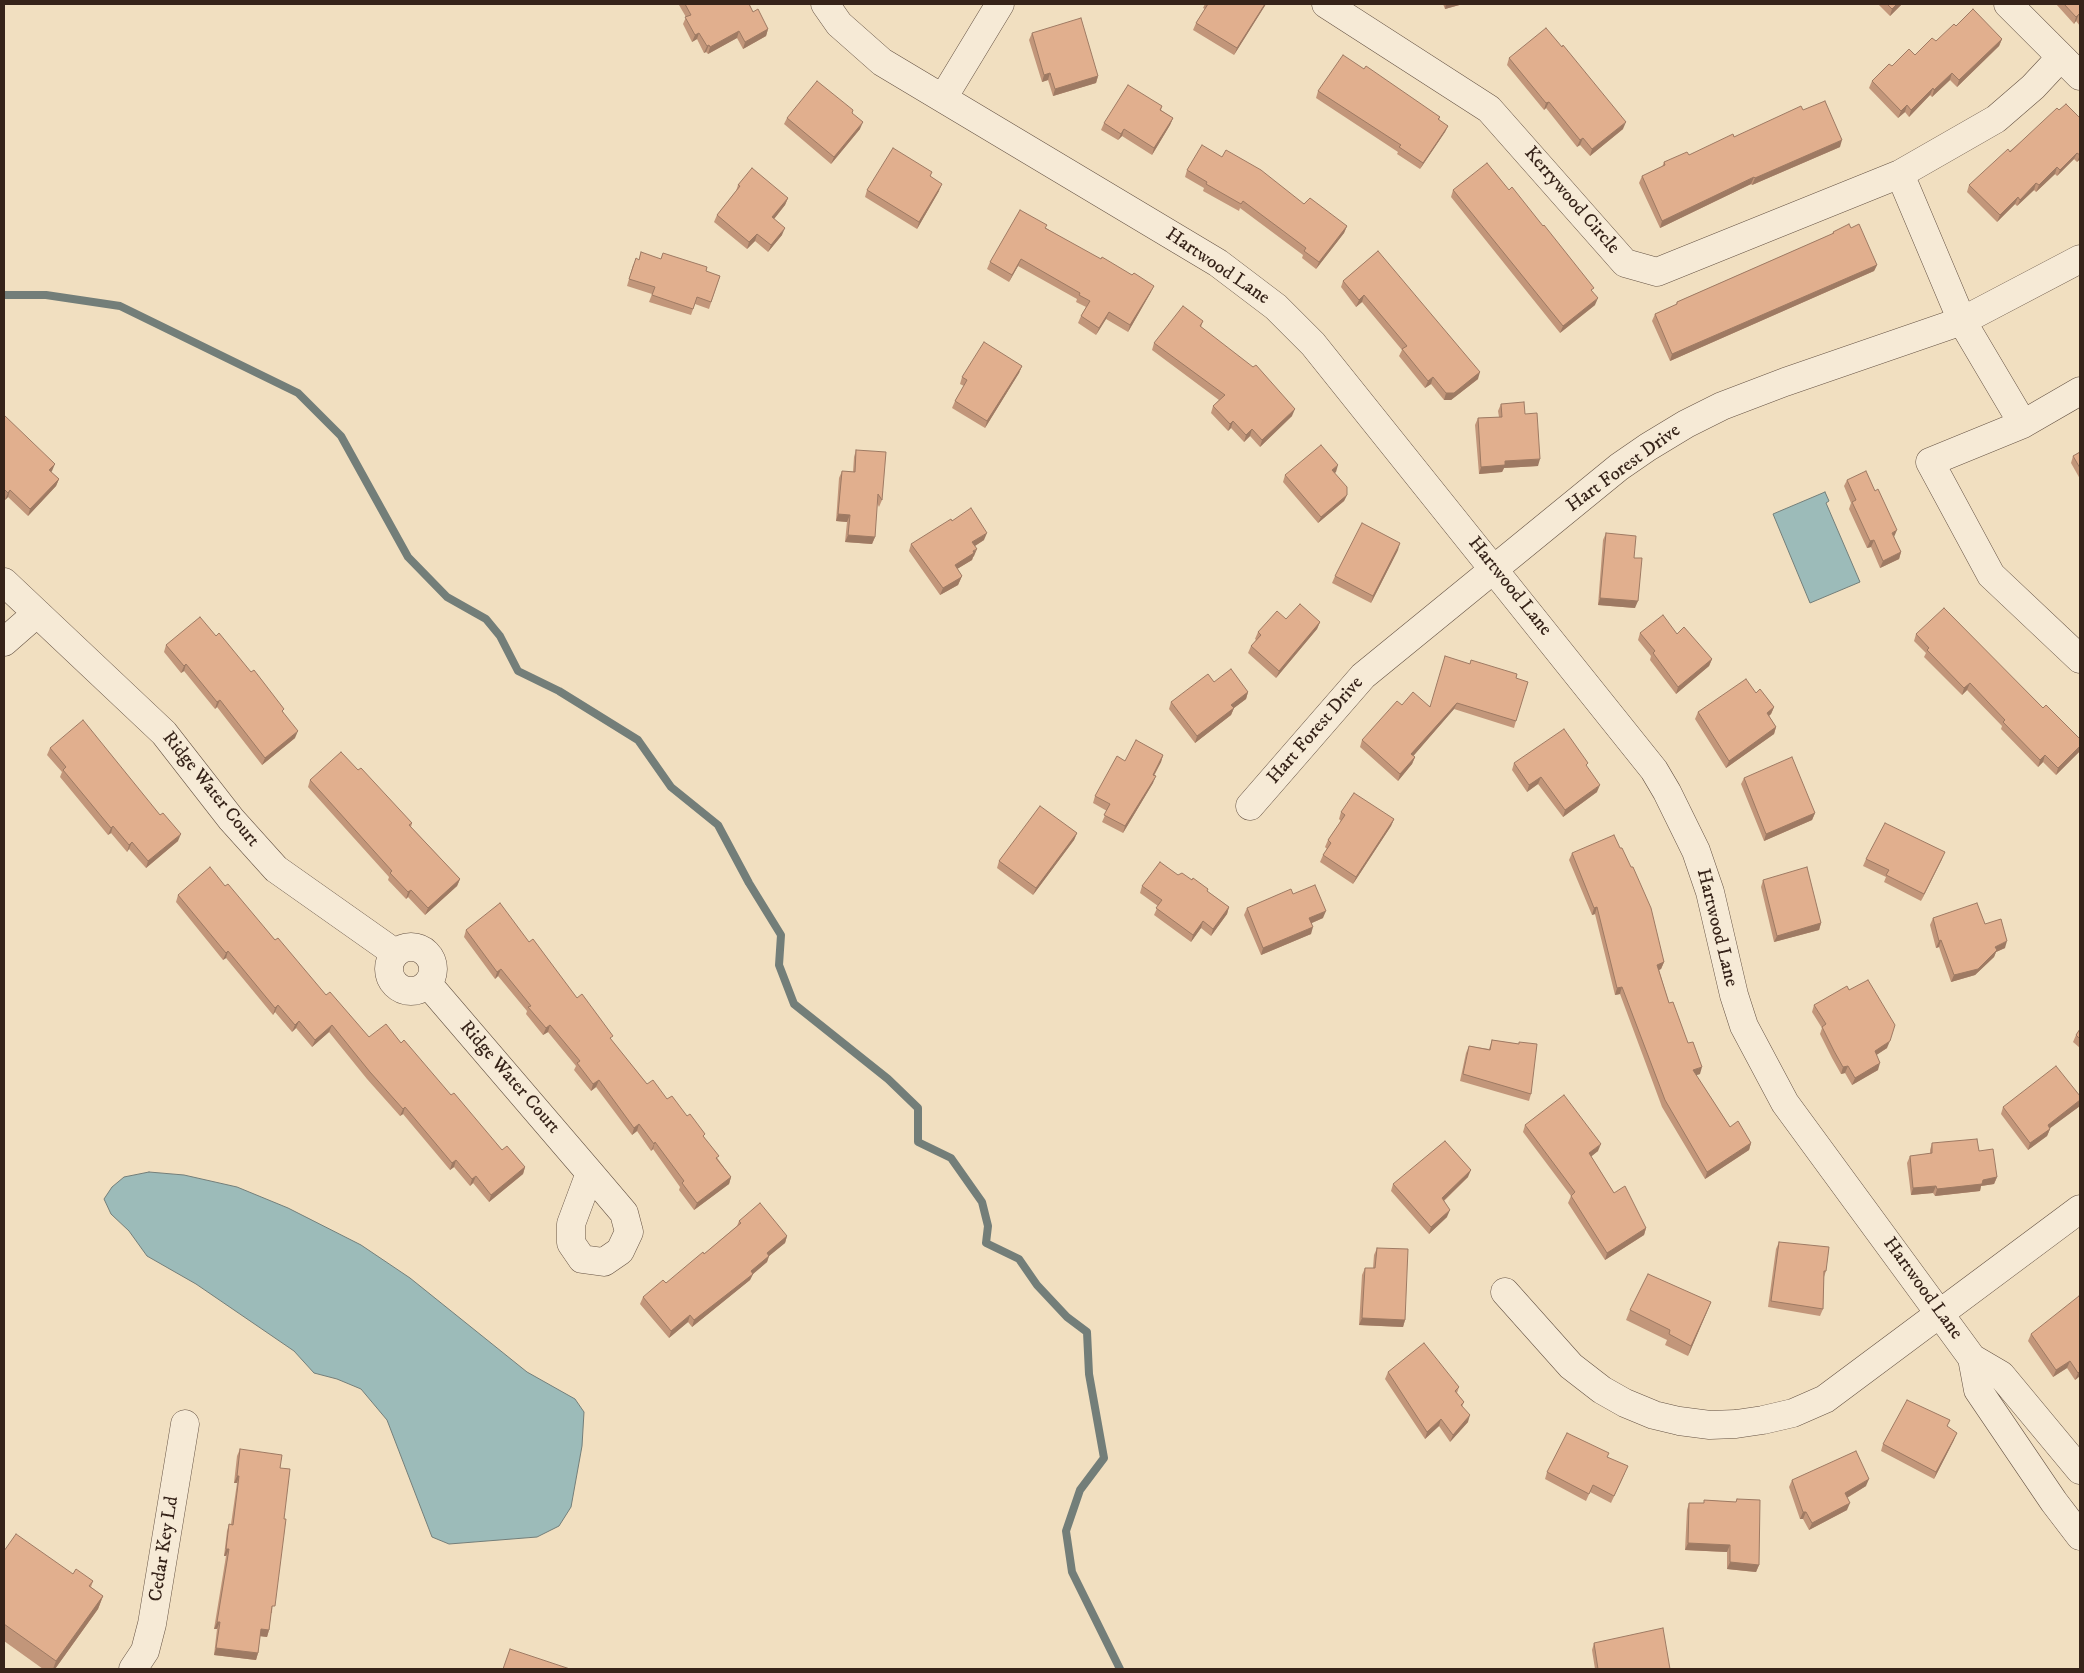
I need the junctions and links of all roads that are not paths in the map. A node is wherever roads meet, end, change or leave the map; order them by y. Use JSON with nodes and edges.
{"nodes":[{"id":1,"x":825,"y":4,"type":"edge"},
{"id":2,"x":1000,"y":4,"type":"edge"},
{"id":3,"x":1326,"y":4,"type":"edge"},
{"id":4,"x":2008,"y":4,"type":"edge"},
{"id":5,"x":2061,"y":57,"type":"junction"},
{"id":6,"x":2080,"y":76,"type":"edge"},
{"id":7,"x":942,"y":98,"type":"junction"},
{"id":8,"x":1900,"y":174,"type":"junction"},
{"id":9,"x":2080,"y":260,"type":"edge"},
{"id":10,"x":1962,"y":321,"type":"junction"},
{"id":11,"x":2080,"y":391,"type":"edge"},
{"id":12,"x":2023,"y":424,"type":"junction"},
{"id":13,"x":1494,"y":568,"type":"junction"},
{"id":14,"x":4,"y":582,"type":"edge"},
{"id":15,"x":36,"y":614,"type":"junction"},
{"id":16,"x":4,"y":642,"type":"edge"},
{"id":17,"x":2080,"y":659,"type":"edge"},
{"id":18,"x":1250,"y":806,"type":"dead end"},
{"id":19,"x":590,"y":1173,"type":"dead end"},
{"id":20,"x":2080,"y":1209,"type":"edge"},
{"id":21,"x":1505,"y":1292,"type":"dead end"},
{"id":22,"x":1940,"y":1314,"type":"junction"},
{"id":23,"x":1972,"y":1358,"type":"junction"},
{"id":24,"x":185,"y":1424,"type":"dead end"},
{"id":25,"x":2080,"y":1470,"type":"edge"},
{"id":26,"x":2080,"y":1536,"type":"edge"},
{"id":27,"x":133,"y":1669,"type":"edge"}],
"edges":[{"from":1,"to":7,"type":"street","name":"Hartwood Lane"},
{"from":2,"to":7,"type":"street"},
{"from":3,"to":8,"type":"street","name":"Kerrywood Circle"},
{"from":4,"to":5,"type":"street"},
{"from":5,"to":6,"type":"street"},
{"from":5,"to":8,"type":"street","name":"Kerrywood Circle"},
{"from":7,"to":13,"type":"street","name":"Hartwood Lane"},
{"from":8,"to":10,"type":"street"},
{"from":9,"to":10,"type":"street","name":"Hart Forest Drive"},
{"from":10,"to":12,"type":"street"},
{"from":10,"to":13,"type":"street","name":"Hart Forest Drive"},
{"from":11,"to":12,"type":"street"},
{"from":12,"to":17,"type":"street"},
{"from":13,"to":18,"type":"street","name":"Hart Forest Drive"},
{"from":13,"to":22,"type":"street","name":"Hartwood Lane"},
{"from":14,"to":15,"type":"street","name":"Ridge Water Court"},
{"from":15,"to":16,"type":"street"},
{"from":15,"to":19,"type":"street","name":"Ridge Water Court"},
{"from":20,"to":22,"type":"street"},
{"from":21,"to":22,"type":"street"},
{"from":22,"to":23,"type":"street","name":"Hartwood Lane"},
{"from":23,"to":25,"type":"street","name":"Hartwood Lane"},
{"from":23,"to":26,"type":"street","name":"Hartwood Lane"},
{"from":24,"to":27,"type":"street","name":"Cedar Key Ld"}]}
